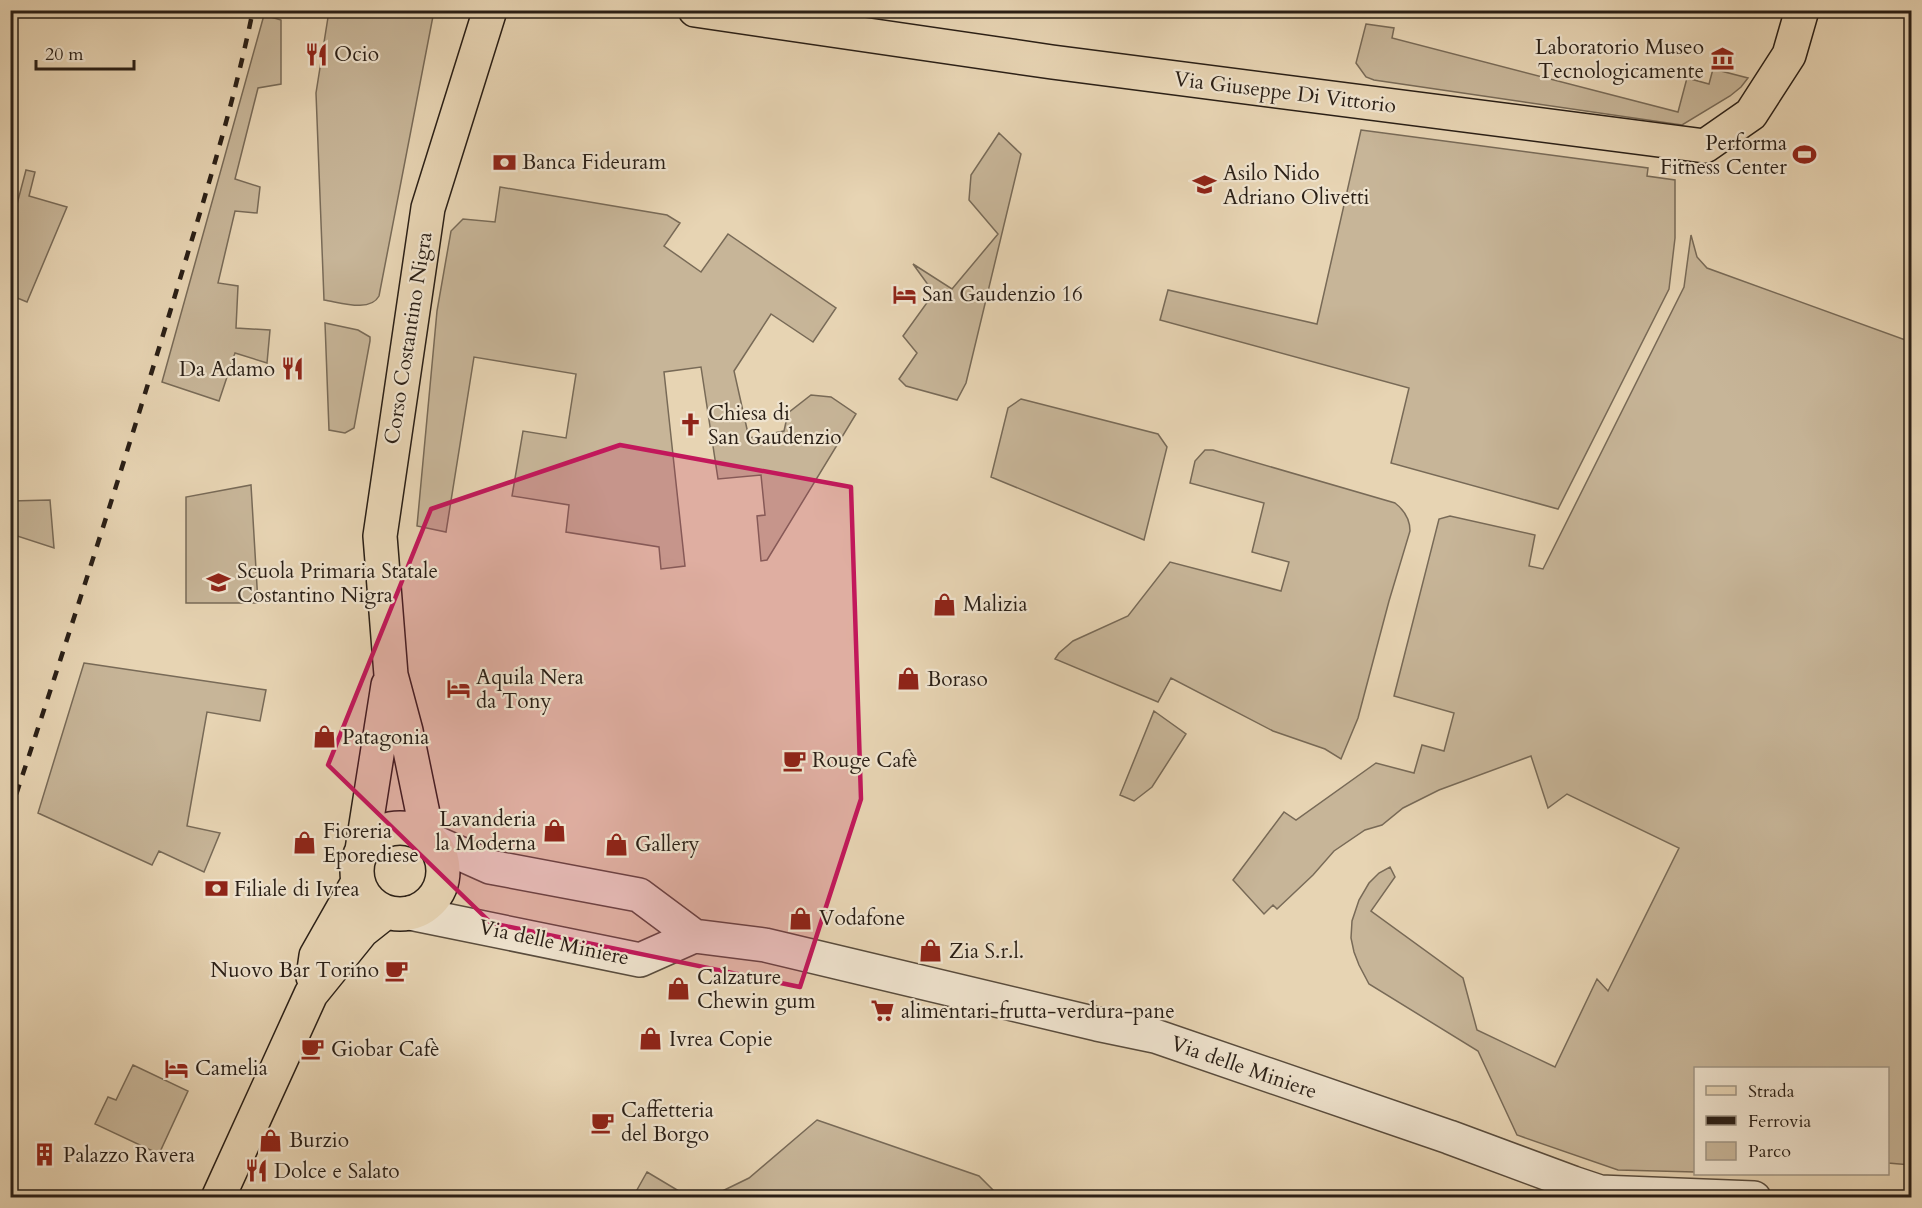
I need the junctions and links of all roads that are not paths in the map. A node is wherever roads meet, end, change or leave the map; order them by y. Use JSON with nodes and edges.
{"nodes":[{"id":1,"x":490,"y":10,"type":"edge"},
{"id":2,"x":695,"y":10,"type":"edge"},
{"id":3,"x":1802,"y":10,"type":"edge"},
{"id":4,"x":391,"y":675,"type":"junction"},
{"id":5,"x":430,"y":840,"type":"junction"},
{"id":6,"x":360,"y":866,"type":"junction"},
{"id":7,"x":398,"y":913,"type":"junction"},
{"id":8,"x":694,"y":936,"type":"junction"},
{"id":9,"x":311,"y":993,"type":"junction"},
{"id":10,"x":218,"y":1197,"type":"edge"},
{"id":11,"x":1754,"y":1197,"type":"edge"}],
"edges":[{"from":1,"to":4,"type":"main road","name":"Corso Costantino Nigra"},
{"from":2,"to":3,"type":"main road","name":"Via Giuseppe Di Vittorio"},
{"from":4,"to":5,"type":"main road","name":"Corso Costantino Nigra"},
{"from":4,"to":6,"type":"main road","name":"Corso Costantino Nigra"},
{"from":5,"to":6,"type":"main road"},
{"from":5,"to":7,"type":"main road"},
{"from":5,"to":8,"type":"street","name":"Via delle Miniere"},
{"from":6,"to":7,"type":"main road"},
{"from":6,"to":9,"type":"main road","name":"Corso Costantino Nigra"},
{"from":7,"to":8,"type":"street","name":"Via delle Miniere"},
{"from":7,"to":9,"type":"main road","name":"Corso Costantino Nigra"},
{"from":8,"to":11,"type":"street","name":"Via delle Miniere"},
{"from":9,"to":10,"type":"main road","name":"Corso Costantino Nigra"}]}
